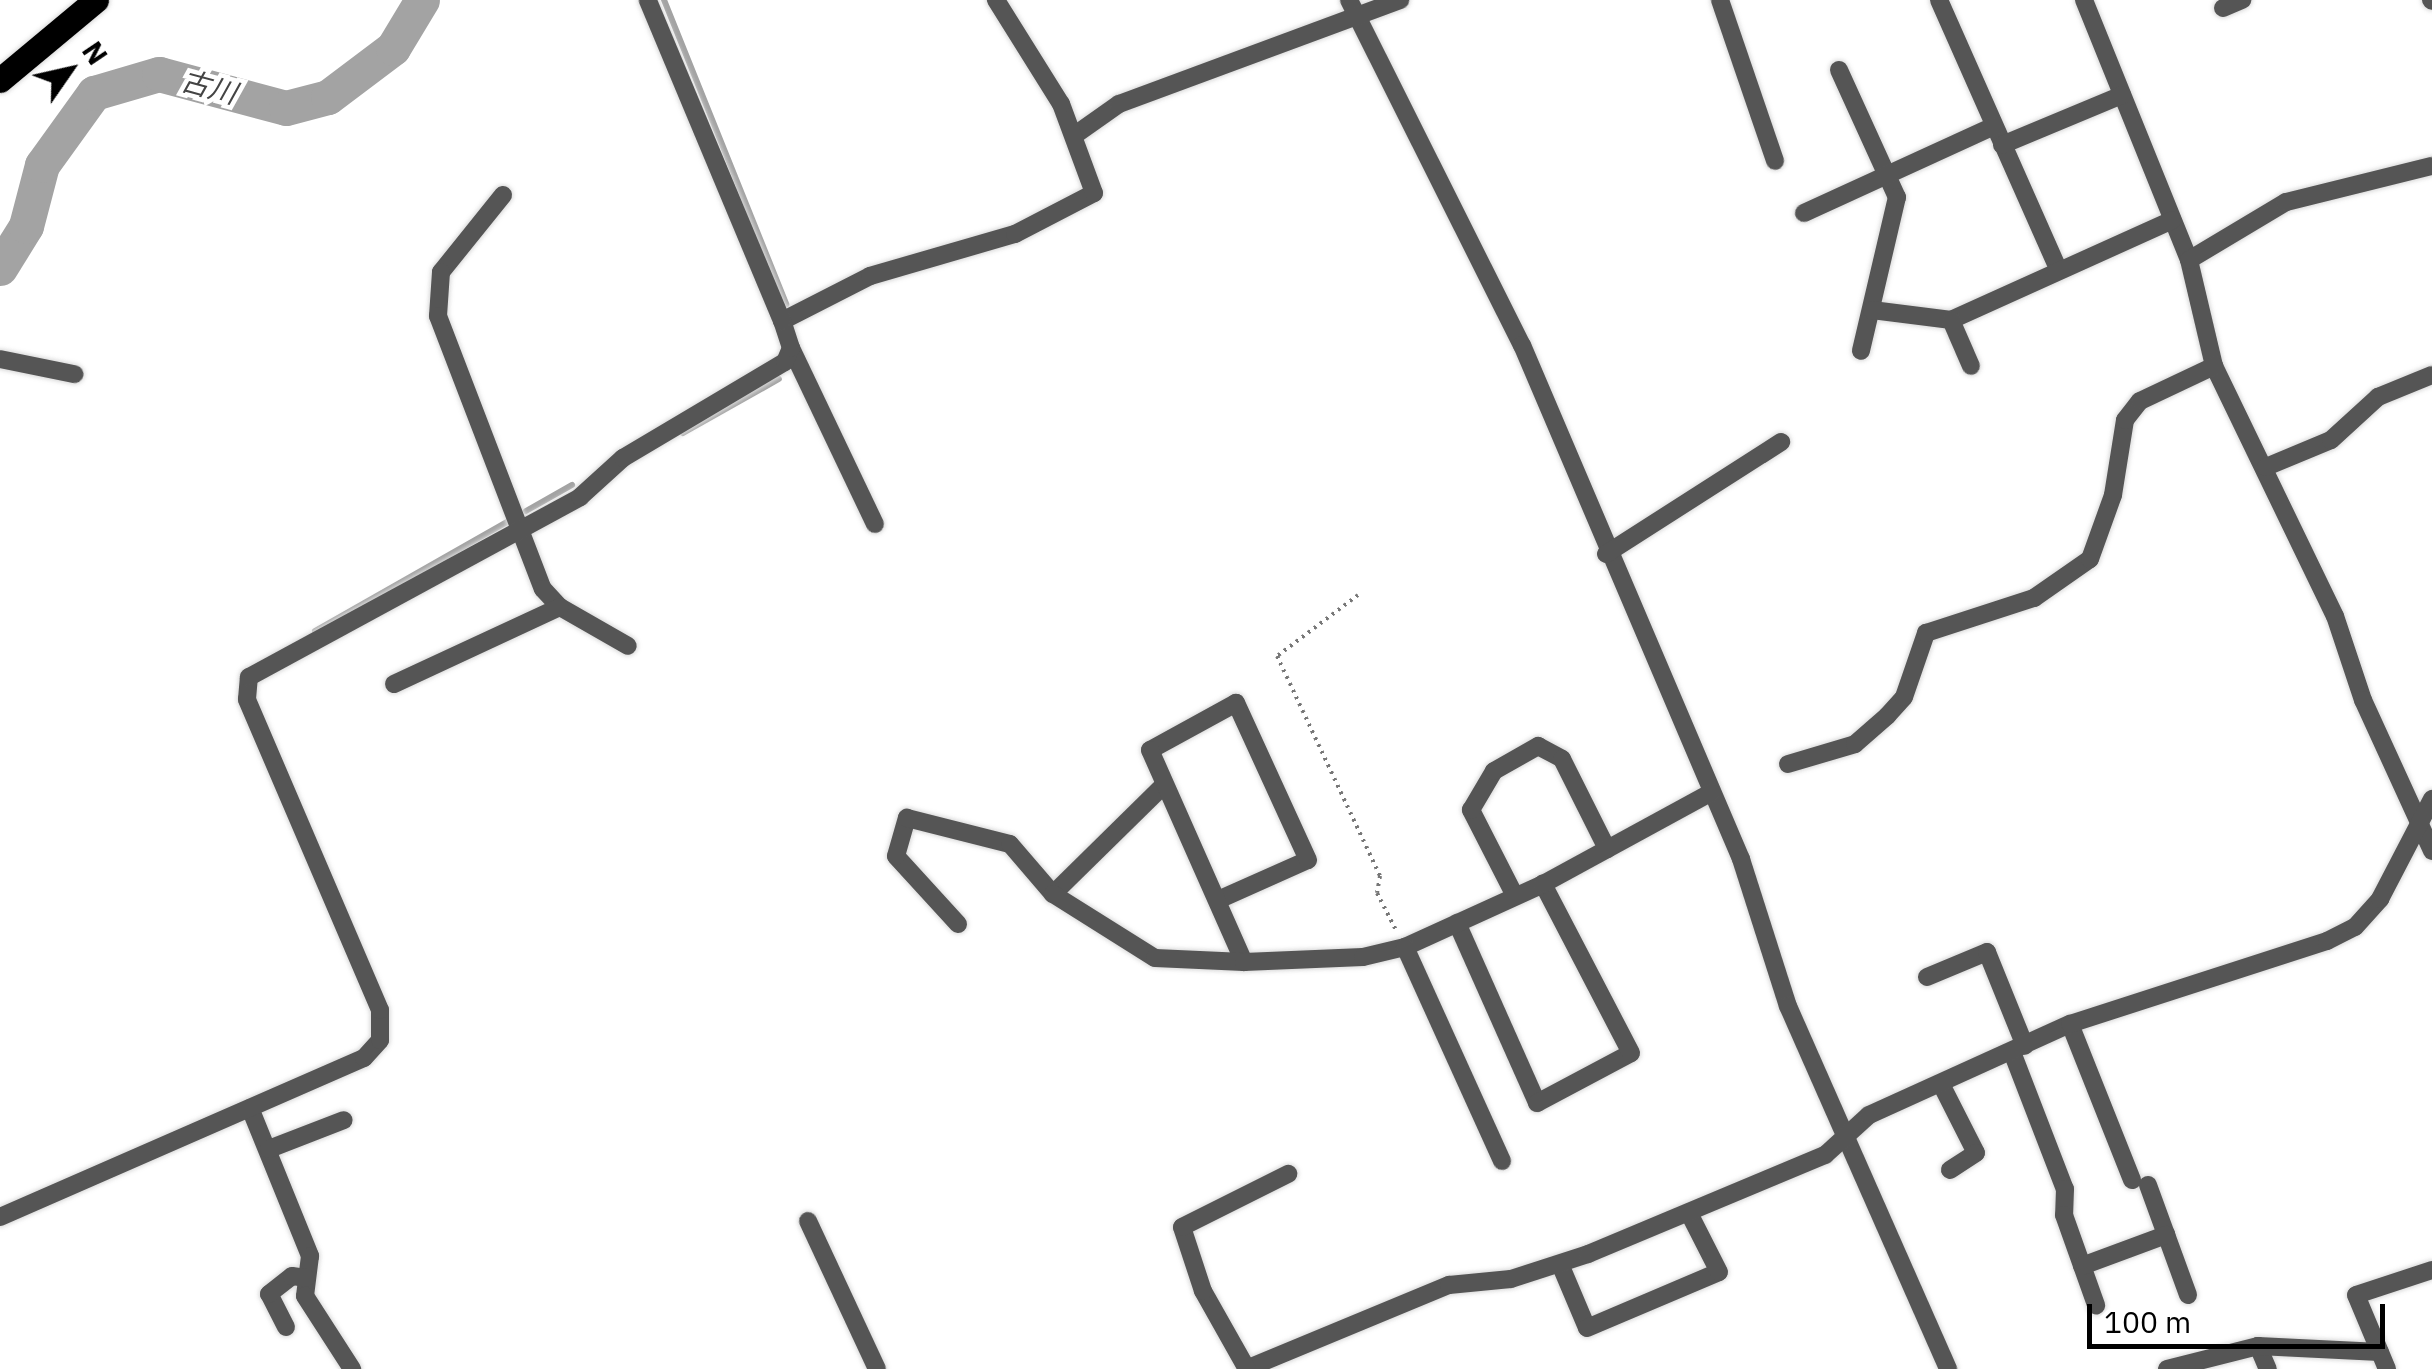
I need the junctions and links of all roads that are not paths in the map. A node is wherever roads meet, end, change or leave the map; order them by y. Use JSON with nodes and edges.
{"nodes":[{"id":1,"x":96,"y":0,"type":"edge"},
{"id":2,"x":648,"y":0,"type":"edge"},
{"id":3,"x":996,"y":0,"type":"edge"},
{"id":4,"x":1400,"y":0,"type":"edge"},
{"id":5,"x":1720,"y":0,"type":"edge"},
{"id":6,"x":1940,"y":0,"type":"edge"},
{"id":7,"x":2084,"y":0,"type":"edge"},
{"id":8,"x":2242,"y":0,"type":"edge"},
{"id":9,"x":1351,"y":6,"type":"edge"},
{"id":10,"x":2223,"y":8,"type":"dead end"},
{"id":11,"x":1840,"y":70,"type":"dead end"},
{"id":12,"x":0,"y":80,"type":"edge"},
{"id":13,"x":2122,"y":95,"type":"junction"},
{"id":14,"x":1994,"y":126,"type":"junction"},
{"id":15,"x":1075,"y":135,"type":"junction"},
{"id":16,"x":2002,"y":145,"type":"junction"},
{"id":17,"x":1775,"y":161,"type":"dead end"},
{"id":18,"x":2432,"y":166,"type":"edge"},
{"id":19,"x":1889,"y":174,"type":"junction"},
{"id":20,"x":503,"y":196,"type":"dead end"},
{"id":21,"x":1804,"y":213,"type":"dead end"},
{"id":22,"x":2172,"y":220,"type":"junction"},
{"id":23,"x":2189,"y":260,"type":"junction"},
{"id":24,"x":2058,"y":270,"type":"junction"},
{"id":25,"x":1872,"y":310,"type":"junction"},
{"id":26,"x":782,"y":320,"type":"junction"},
{"id":27,"x":1951,"y":320,"type":"junction"},
{"id":28,"x":791,"y":348,"type":"junction"},
{"id":29,"x":1861,"y":350,"type":"dead end"},
{"id":30,"x":0,"y":358,"type":"edge"},
{"id":31,"x":1970,"y":366,"type":"dead end"},
{"id":32,"x":2214,"y":366,"type":"junction"},
{"id":33,"x":74,"y":374,"type":"dead end"},
{"id":34,"x":2432,"y":375,"type":"edge"},
{"id":35,"x":1782,"y":442,"type":"dead end"},
{"id":36,"x":2266,"y":467,"type":"junction"},
{"id":37,"x":875,"y":524,"type":"dead end"},
{"id":38,"x":519,"y":529,"type":"junction"},
{"id":39,"x":1606,"y":554,"type":"junction"},
{"id":40,"x":560,"y":606,"type":"junction"},
{"id":41,"x":628,"y":646,"type":"dead end"},
{"id":42,"x":394,"y":684,"type":"dead end"},
{"id":43,"x":1788,"y":764,"type":"dead end"},
{"id":44,"x":1163,"y":786,"type":"junction"},
{"id":45,"x":1712,"y":792,"type":"junction"},
{"id":46,"x":2432,"y":798,"type":"edge"},
{"id":47,"x":2418,"y":822,"type":"junction"},
{"id":48,"x":1606,"y":849,"type":"junction"},
{"id":49,"x":2432,"y":851,"type":"edge"},
{"id":50,"x":1543,"y":884,"type":"junction"},
{"id":51,"x":1052,"y":894,"type":"junction"},
{"id":52,"x":1515,"y":896,"type":"junction"},
{"id":53,"x":1218,"y":900,"type":"junction"},
{"id":54,"x":1458,"y":923,"type":"junction"},
{"id":55,"x":958,"y":924,"type":"dead end"},
{"id":56,"x":1405,"y":947,"type":"junction"},
{"id":57,"x":1244,"y":962,"type":"junction"},
{"id":58,"x":1927,"y":977,"type":"dead end"},
{"id":59,"x":2070,"y":1024,"type":"junction"},
{"id":60,"x":2018,"y":1049,"type":"junction"},
{"id":61,"x":1941,"y":1084,"type":"junction"},
{"id":62,"x":250,"y":1108,"type":"junction"},
{"id":63,"x":344,"y":1120,"type":"dead end"},
{"id":64,"x":1847,"y":1137,"type":"junction"},
{"id":65,"x":270,"y":1150,"type":"junction"},
{"id":66,"x":1502,"y":1161,"type":"dead end"},
{"id":67,"x":1950,"y":1170,"type":"dead end"},
{"id":68,"x":1288,"y":1174,"type":"dead end"},
{"id":69,"x":1689,"y":1214,"type":"junction"},
{"id":70,"x":0,"y":1218,"type":"edge"},
{"id":71,"x":808,"y":1221,"type":"dead end"},
{"id":72,"x":2166,"y":1235,"type":"junction"},
{"id":73,"x":1560,"y":1264,"type":"junction"},
{"id":74,"x":2082,"y":1266,"type":"junction"},
{"id":75,"x":2432,"y":1270,"type":"edge"},
{"id":76,"x":306,"y":1278,"type":"junction"},
{"id":77,"x":2188,"y":1295,"type":"dead end"},
{"id":78,"x":2096,"y":1305,"type":"dead end"},
{"id":79,"x":286,"y":1326,"type":"dead end"},
{"id":80,"x":2258,"y":1346,"type":"junction"},
{"id":81,"x":2384,"y":1360,"type":"edge"},
{"id":82,"x":352,"y":1369,"type":"edge"},
{"id":83,"x":877,"y":1369,"type":"edge"},
{"id":84,"x":1247,"y":1369,"type":"edge"},
{"id":85,"x":1948,"y":1369,"type":"edge"},
{"id":86,"x":2168,"y":1369,"type":"edge"},
{"id":87,"x":2268,"y":1369,"type":"edge"}],
"edges":[{"from":1,"to":12,"type":"main road"},
{"from":2,"to":26,"type":"street"},
{"from":3,"to":15,"type":"street"},
{"from":4,"to":9,"type":"street"},
{"from":5,"to":17,"type":"street"},
{"from":6,"to":14,"type":"street"},
{"from":7,"to":13,"type":"street"},
{"from":8,"to":10,"type":"street"},
{"from":9,"to":15,"type":"street"},
{"from":9,"to":39,"type":"street"},
{"from":11,"to":19,"type":"street"},
{"from":13,"to":16,"type":"street"},
{"from":13,"to":22,"type":"street"},
{"from":14,"to":16,"type":"street"},
{"from":14,"to":19,"type":"street"},
{"from":15,"to":26,"type":"street"},
{"from":16,"to":24,"type":"street"},
{"from":18,"to":23,"type":"street"},
{"from":19,"to":21,"type":"street"},
{"from":19,"to":25,"type":"street"},
{"from":20,"to":38,"type":"street"},
{"from":22,"to":23,"type":"street"},
{"from":22,"to":24,"type":"street"},
{"from":23,"to":32,"type":"street"},
{"from":24,"to":27,"type":"street"},
{"from":25,"to":27,"type":"street"},
{"from":25,"to":29,"type":"street"},
{"from":26,"to":28,"type":"street"},
{"from":27,"to":31,"type":"street"},
{"from":28,"to":37,"type":"street"},
{"from":28,"to":38,"type":"street"},
{"from":30,"to":33,"type":"street"},
{"from":32,"to":36,"type":"street"},
{"from":32,"to":43,"type":"street"},
{"from":34,"to":36,"type":"street"},
{"from":35,"to":39,"type":"street"},
{"from":36,"to":47,"type":"street"},
{"from":38,"to":40,"type":"street"},
{"from":38,"to":62,"type":"street"},
{"from":39,"to":45,"type":"street"},
{"from":40,"to":41,"type":"street"},
{"from":40,"to":42,"type":"street"},
{"from":44,"to":51,"type":"street"},
{"from":44,"to":53,"type":"street"},
{"from":44,"to":53,"type":"street"},
{"from":45,"to":48,"type":"street"},
{"from":45,"to":64,"type":"street"},
{"from":46,"to":47,"type":"street"},
{"from":47,"to":49,"type":"street"},
{"from":47,"to":59,"type":"street"},
{"from":48,"to":50,"type":"street"},
{"from":48,"to":52,"type":"street"},
{"from":50,"to":52,"type":"street"},
{"from":50,"to":54,"type":"street"},
{"from":51,"to":55,"type":"street"},
{"from":51,"to":57,"type":"street"},
{"from":52,"to":54,"type":"street"},
{"from":53,"to":57,"type":"street"},
{"from":54,"to":56,"type":"street"},
{"from":56,"to":57,"type":"street"},
{"from":56,"to":66,"type":"street"},
{"from":58,"to":60,"type":"street"},
{"from":59,"to":60,"type":"street"},
{"from":59,"to":72,"type":"street"},
{"from":60,"to":61,"type":"street"},
{"from":60,"to":74,"type":"street"},
{"from":61,"to":64,"type":"street"},
{"from":61,"to":67,"type":"street"},
{"from":62,"to":65,"type":"street"},
{"from":62,"to":70,"type":"street"},
{"from":63,"to":65,"type":"street"},
{"from":64,"to":69,"type":"street"},
{"from":64,"to":85,"type":"street"},
{"from":65,"to":76,"type":"street"},
{"from":68,"to":84,"type":"street"},
{"from":69,"to":73,"type":"street"},
{"from":69,"to":73,"type":"street"},
{"from":71,"to":83,"type":"street"},
{"from":72,"to":74,"type":"street"},
{"from":72,"to":77,"type":"street"},
{"from":73,"to":84,"type":"street"},
{"from":74,"to":78,"type":"street"},
{"from":75,"to":81,"type":"street"},
{"from":76,"to":79,"type":"street"},
{"from":76,"to":82,"type":"street"},
{"from":80,"to":81,"type":"street"},
{"from":80,"to":86,"type":"street"},
{"from":80,"to":87,"type":"street"}]}
